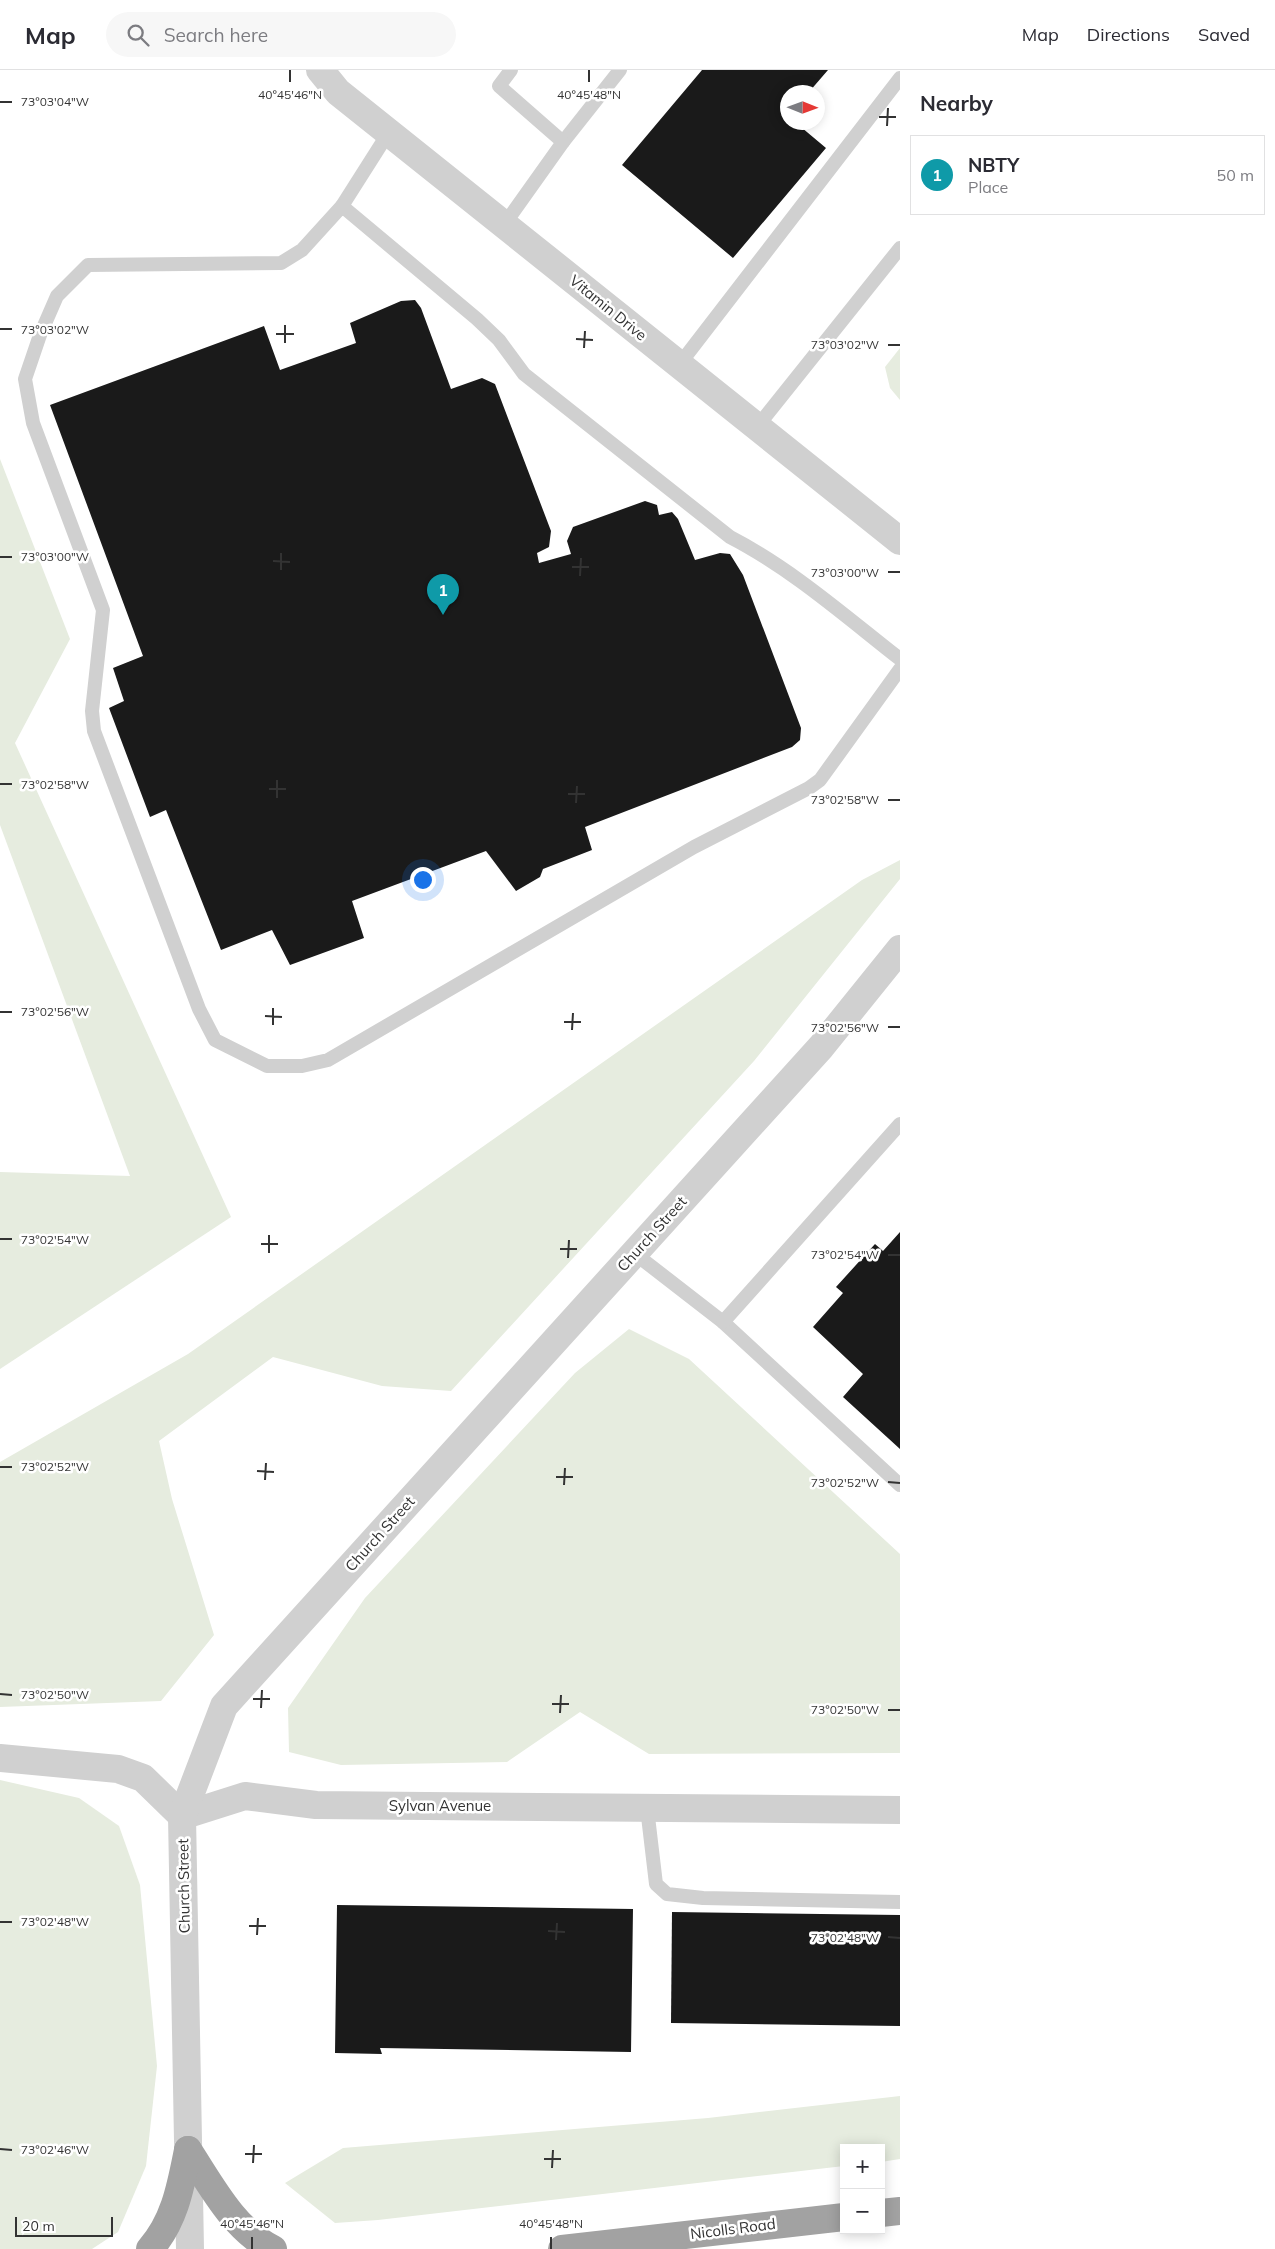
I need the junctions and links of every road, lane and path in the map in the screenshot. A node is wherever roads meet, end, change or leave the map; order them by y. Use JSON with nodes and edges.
{"nodes":[{"id":1,"x":320,"y":70,"type":"edge"},
{"id":2,"x":511,"y":70,"type":"edge"},
{"id":3,"x":620,"y":70,"type":"edge"},
{"id":4,"x":900,"y":78,"type":"edge"},
{"id":5,"x":389,"y":132,"type":"junction"},
{"id":6,"x":563,"y":142,"type":"junction"},
{"id":7,"x":342,"y":206,"type":"junction"},
{"id":8,"x":504,"y":225,"type":"junction"},
{"id":9,"x":900,"y":248,"type":"edge"},
{"id":10,"x":679,"y":365,"type":"junction"},
{"id":11,"x":757,"y":427,"type":"junction"},
{"id":12,"x":900,"y":542,"type":"edge"},
{"id":13,"x":900,"y":659,"type":"edge"},
{"id":14,"x":900,"y":669,"type":"edge"},
{"id":15,"x":900,"y":949,"type":"edge"},
{"id":16,"x":900,"y":1124,"type":"edge"},
{"id":17,"x":634,"y":1252,"type":"junction"},
{"id":18,"x":723,"y":1322,"type":"junction"},
{"id":19,"x":900,"y":1485,"type":"edge"},
{"id":20,"x":0,"y":1758,"type":"edge"},
{"id":21,"x":647,"y":1808,"type":"junction"},
{"id":22,"x":900,"y":1810,"type":"edge"},
{"id":23,"x":182,"y":1816,"type":"junction"},
{"id":24,"x":900,"y":1902,"type":"edge"},
{"id":25,"x":188,"y":2150,"type":"junction"},
{"id":26,"x":900,"y":2211,"type":"edge"},
{"id":27,"x":885,"y":2213,"type":"edge"},
{"id":28,"x":840,"y":2217,"type":"edge"},
{"id":29,"x":150,"y":2249,"type":"edge"},
{"id":30,"x":190,"y":2249,"type":"edge"},
{"id":31,"x":273,"y":2249,"type":"edge"},
{"id":32,"x":562,"y":2249,"type":"edge"}],
"edges":[{"from":1,"to":5,"type":"street","name":"Vitamin Drive"},
{"from":2,"to":6,"type":"lane"},
{"from":3,"to":6,"type":"lane"},
{"from":4,"to":10,"type":"lane"},
{"from":5,"to":7,"type":"lane"},
{"from":5,"to":8,"type":"street","name":"Vitamin Drive"},
{"from":6,"to":8,"type":"lane"},
{"from":7,"to":13,"type":"lane"},
{"from":7,"to":14,"type":"lane"},
{"from":8,"to":10,"type":"street","name":"Vitamin Drive"},
{"from":9,"to":11,"type":"lane"},
{"from":10,"to":11,"type":"street","name":"Vitamin Drive"},
{"from":11,"to":12,"type":"street","name":"Vitamin Drive"},
{"from":15,"to":17,"type":"street","name":"Church Street"},
{"from":16,"to":18,"type":"lane"},
{"from":17,"to":18,"type":"lane"},
{"from":17,"to":23,"type":"street","name":"Church Street"},
{"from":18,"to":19,"type":"lane"},
{"from":20,"to":23,"type":"street"},
{"from":21,"to":22,"type":"street","name":"Sylvan Avenue"},
{"from":21,"to":23,"type":"street","name":"Sylvan Avenue"},
{"from":21,"to":24,"type":"lane"},
{"from":23,"to":25,"type":"street","name":"Church Street"},
{"from":25,"to":29,"type":"highway"},
{"from":25,"to":30,"type":"street","name":"Church Street"},
{"from":25,"to":31,"type":"highway"},
{"from":26,"to":27,"type":"highway"},
{"from":28,"to":32,"type":"highway","name":"Nicolls Road"}]}
